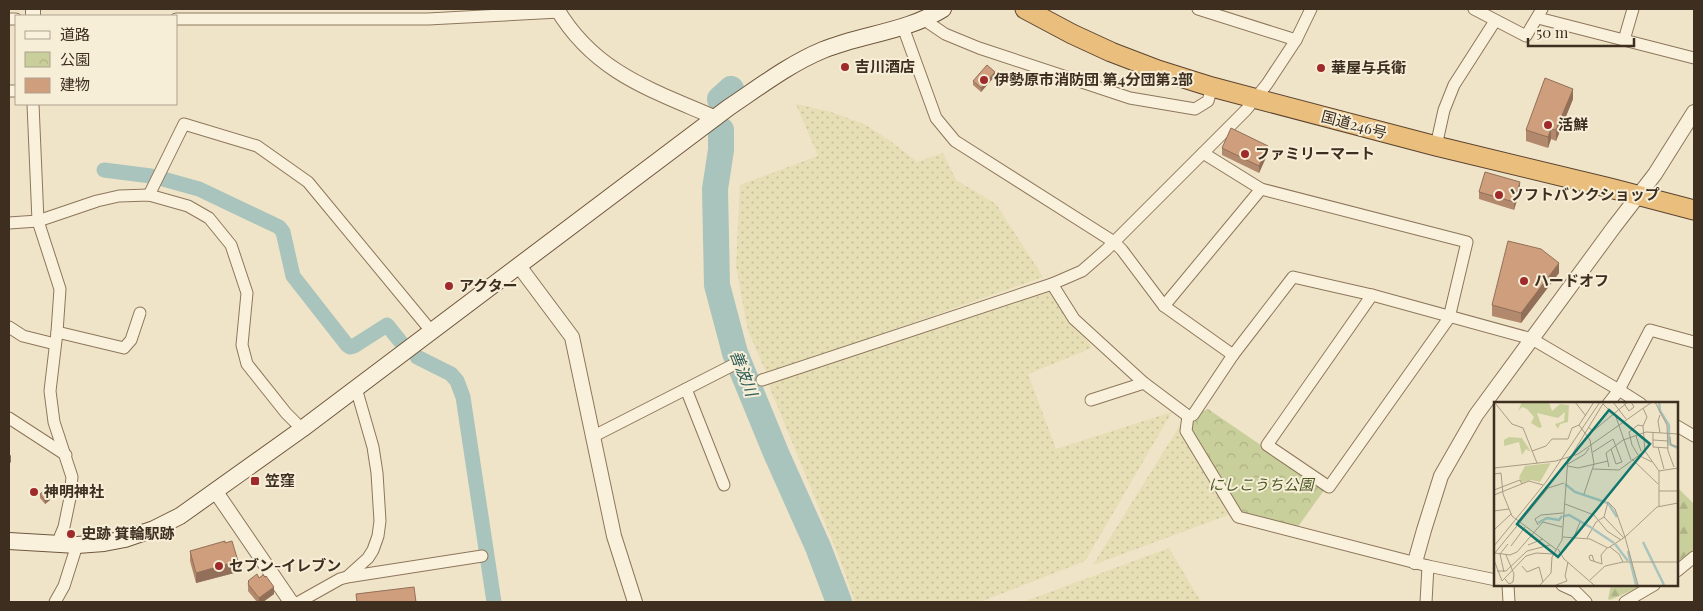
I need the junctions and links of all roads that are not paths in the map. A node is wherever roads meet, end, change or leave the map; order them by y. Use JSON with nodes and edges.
{"nodes":[{"id":1,"x":943,"y":9,"type":"edge"},
{"id":2,"x":1025,"y":9,"type":"edge"},
{"id":3,"x":1198,"y":9,"type":"edge"},
{"id":4,"x":1311,"y":9,"type":"edge"},
{"id":5,"x":1474,"y":9,"type":"edge"},
{"id":6,"x":1633,"y":9,"type":"edge"},
{"id":7,"x":558,"y":10,"type":"edge"},
{"id":8,"x":1540,"y":13,"type":"edge"},
{"id":9,"x":178,"y":19,"type":"edge"},
{"id":10,"x":923,"y":19,"type":"junction"},
{"id":11,"x":1495,"y":21,"type":"junction"},
{"id":12,"x":903,"y":27,"type":"junction"},
{"id":13,"x":1296,"y":40,"type":"junction"},
{"id":14,"x":1624,"y":40,"type":"junction"},
{"id":15,"x":1694,"y":58,"type":"edge"},
{"id":16,"x":1212,"y":87,"type":"junction"},
{"id":17,"x":1256,"y":99,"type":"junction"},
{"id":18,"x":33,"y":105,"type":"edge"},
{"id":19,"x":1694,"y":112,"type":"edge"},
{"id":20,"x":716,"y":118,"type":"junction"},
{"id":21,"x":1436,"y":146,"type":"junction"},
{"id":22,"x":1203,"y":153,"type":"junction"},
{"id":23,"x":1261,"y":189,"type":"junction"},
{"id":24,"x":149,"y":195,"type":"junction"},
{"id":25,"x":1638,"y":195,"type":"junction"},
{"id":26,"x":1694,"y":210,"type":"edge"},
{"id":27,"x":38,"y":221,"type":"junction"},
{"id":28,"x":9,"y":223,"type":"edge"},
{"id":29,"x":1114,"y":242,"type":"junction"},
{"id":30,"x":519,"y":266,"type":"junction"},
{"id":31,"x":1052,"y":284,"type":"junction"},
{"id":32,"x":1372,"y":295,"type":"junction"},
{"id":33,"x":1164,"y":306,"type":"junction"},
{"id":34,"x":140,"y":313,"type":"dead end"},
{"id":35,"x":1449,"y":318,"type":"junction"},
{"id":36,"x":9,"y":327,"type":"edge"},
{"id":37,"x":57,"y":332,"type":"junction"},
{"id":38,"x":432,"y":332,"type":"junction"},
{"id":39,"x":1532,"y":339,"type":"junction"},
{"id":40,"x":1694,"y":342,"type":"edge"},
{"id":41,"x":55,"y":344,"type":"junction"},
{"id":42,"x":1233,"y":356,"type":"junction"},
{"id":43,"x":733,"y":366,"type":"dead end"},
{"id":44,"x":762,"y":380,"type":"dead end"},
{"id":45,"x":1144,"y":383,"type":"junction"},
{"id":46,"x":356,"y":388,"type":"junction"},
{"id":47,"x":686,"y":389,"type":"junction"},
{"id":48,"x":1619,"y":390,"type":"junction"},
{"id":49,"x":1091,"y":400,"type":"dead end"},
{"id":50,"x":1610,"y":402,"type":"edge"},
{"id":51,"x":1637,"y":402,"type":"edge"},
{"id":52,"x":1188,"y":416,"type":"junction"},
{"id":53,"x":9,"y":418,"type":"edge"},
{"id":54,"x":1678,"y":427,"type":"edge"},
{"id":55,"x":302,"y":429,"type":"junction"},
{"id":56,"x":1694,"y":436,"type":"edge"},
{"id":57,"x":592,"y":437,"type":"junction"},
{"id":58,"x":66,"y":455,"type":"junction"},
{"id":59,"x":724,"y":485,"type":"dead end"},
{"id":60,"x":216,"y":492,"type":"junction"},
{"id":61,"x":9,"y":541,"type":"edge"},
{"id":62,"x":57,"y":544,"type":"junction"},
{"id":63,"x":77,"y":545,"type":"junction"},
{"id":64,"x":482,"y":556,"type":"dead end"},
{"id":65,"x":1694,"y":557,"type":"edge"},
{"id":66,"x":1422,"y":564,"type":"junction"},
{"id":67,"x":1678,"y":570,"type":"edge"},
{"id":68,"x":347,"y":577,"type":"junction"},
{"id":69,"x":1494,"y":580,"type":"edge"},
{"id":70,"x":1508,"y":586,"type":"edge"},
{"id":71,"x":1567,"y":586,"type":"edge"},
{"id":72,"x":1652,"y":586,"type":"edge"},
{"id":73,"x":56,"y":602,"type":"edge"},
{"id":74,"x":291,"y":602,"type":"edge"},
{"id":75,"x":299,"y":602,"type":"edge"},
{"id":76,"x":635,"y":602,"type":"edge"},
{"id":77,"x":1426,"y":602,"type":"edge"},
{"id":78,"x":1509,"y":602,"type":"edge"},
{"id":79,"x":1586,"y":602,"type":"edge"},
{"id":80,"x":1626,"y":602,"type":"edge"}],
"edges":[{"from":1,"to":10,"type":"main road"},
{"from":2,"to":16,"type":"highway","name":"国道246号"},
{"from":3,"to":13,"type":"street"},
{"from":4,"to":13,"type":"street"},
{"from":5,"to":11,"type":"street"},
{"from":6,"to":14,"type":"street"},
{"from":7,"to":9,"type":"street"},
{"from":7,"to":20,"type":"street"},
{"from":8,"to":11,"type":"street"},
{"from":8,"to":14,"type":"street"},
{"from":10,"to":12,"type":"main road"},
{"from":10,"to":16,"type":"street"},
{"from":11,"to":21,"type":"street"},
{"from":12,"to":20,"type":"main road"},
{"from":12,"to":29,"type":"street"},
{"from":13,"to":17,"type":"street"},
{"from":14,"to":15,"type":"street"},
{"from":16,"to":17,"type":"highway","name":"国道246号"},
{"from":17,"to":21,"type":"highway","name":"国道246号"},
{"from":17,"to":22,"type":"street"},
{"from":18,"to":27,"type":"street"},
{"from":19,"to":25,"type":"street"},
{"from":20,"to":30,"type":"main road"},
{"from":21,"to":25,"type":"highway","name":"国道246号"},
{"from":22,"to":23,"type":"street"},
{"from":22,"to":29,"type":"street"},
{"from":23,"to":33,"type":"street"},
{"from":23,"to":35,"type":"street"},
{"from":24,"to":27,"type":"street"},
{"from":24,"to":38,"type":"street"},
{"from":24,"to":55,"type":"street"},
{"from":25,"to":26,"type":"highway","name":"国道246号"},
{"from":25,"to":39,"type":"street"},
{"from":27,"to":28,"type":"street"},
{"from":27,"to":37,"type":"street"},
{"from":29,"to":31,"type":"street"},
{"from":29,"to":33,"type":"street"},
{"from":30,"to":38,"type":"main road"},
{"from":30,"to":57,"type":"street"},
{"from":31,"to":44,"type":"street"},
{"from":31,"to":45,"type":"street"},
{"from":32,"to":35,"type":"street"},
{"from":32,"to":35,"type":"street"},
{"from":32,"to":42,"type":"street"},
{"from":33,"to":42,"type":"street"},
{"from":34,"to":37,"type":"street"},
{"from":35,"to":39,"type":"street"},
{"from":36,"to":41,"type":"street"},
{"from":37,"to":41,"type":"street"},
{"from":38,"to":46,"type":"main road"},
{"from":39,"to":48,"type":"street"},
{"from":39,"to":66,"type":"street"},
{"from":40,"to":48,"type":"street"},
{"from":41,"to":58,"type":"street"},
{"from":42,"to":52,"type":"street"},
{"from":43,"to":47,"type":"street"},
{"from":45,"to":49,"type":"street"},
{"from":45,"to":52,"type":"street"},
{"from":46,"to":55,"type":"main road"},
{"from":46,"to":68,"type":"street"},
{"from":47,"to":57,"type":"street"},
{"from":47,"to":59,"type":"street"},
{"from":48,"to":50,"type":"street"},
{"from":48,"to":51,"type":"street"},
{"from":52,"to":66,"type":"street"},
{"from":53,"to":58,"type":"street"},
{"from":54,"to":56,"type":"street"},
{"from":55,"to":60,"type":"main road"},
{"from":57,"to":76,"type":"street"},
{"from":58,"to":62,"type":"street"},
{"from":60,"to":63,"type":"main road"},
{"from":60,"to":74,"type":"street"},
{"from":61,"to":62,"type":"main road"},
{"from":62,"to":63,"type":"main road"},
{"from":63,"to":73,"type":"street"},
{"from":64,"to":68,"type":"street"},
{"from":65,"to":67,"type":"street"},
{"from":66,"to":69,"type":"street"},
{"from":66,"to":77,"type":"street"},
{"from":68,"to":75,"type":"street"},
{"from":70,"to":78,"type":"street"},
{"from":71,"to":79,"type":"street"},
{"from":72,"to":80,"type":"street"}]}
